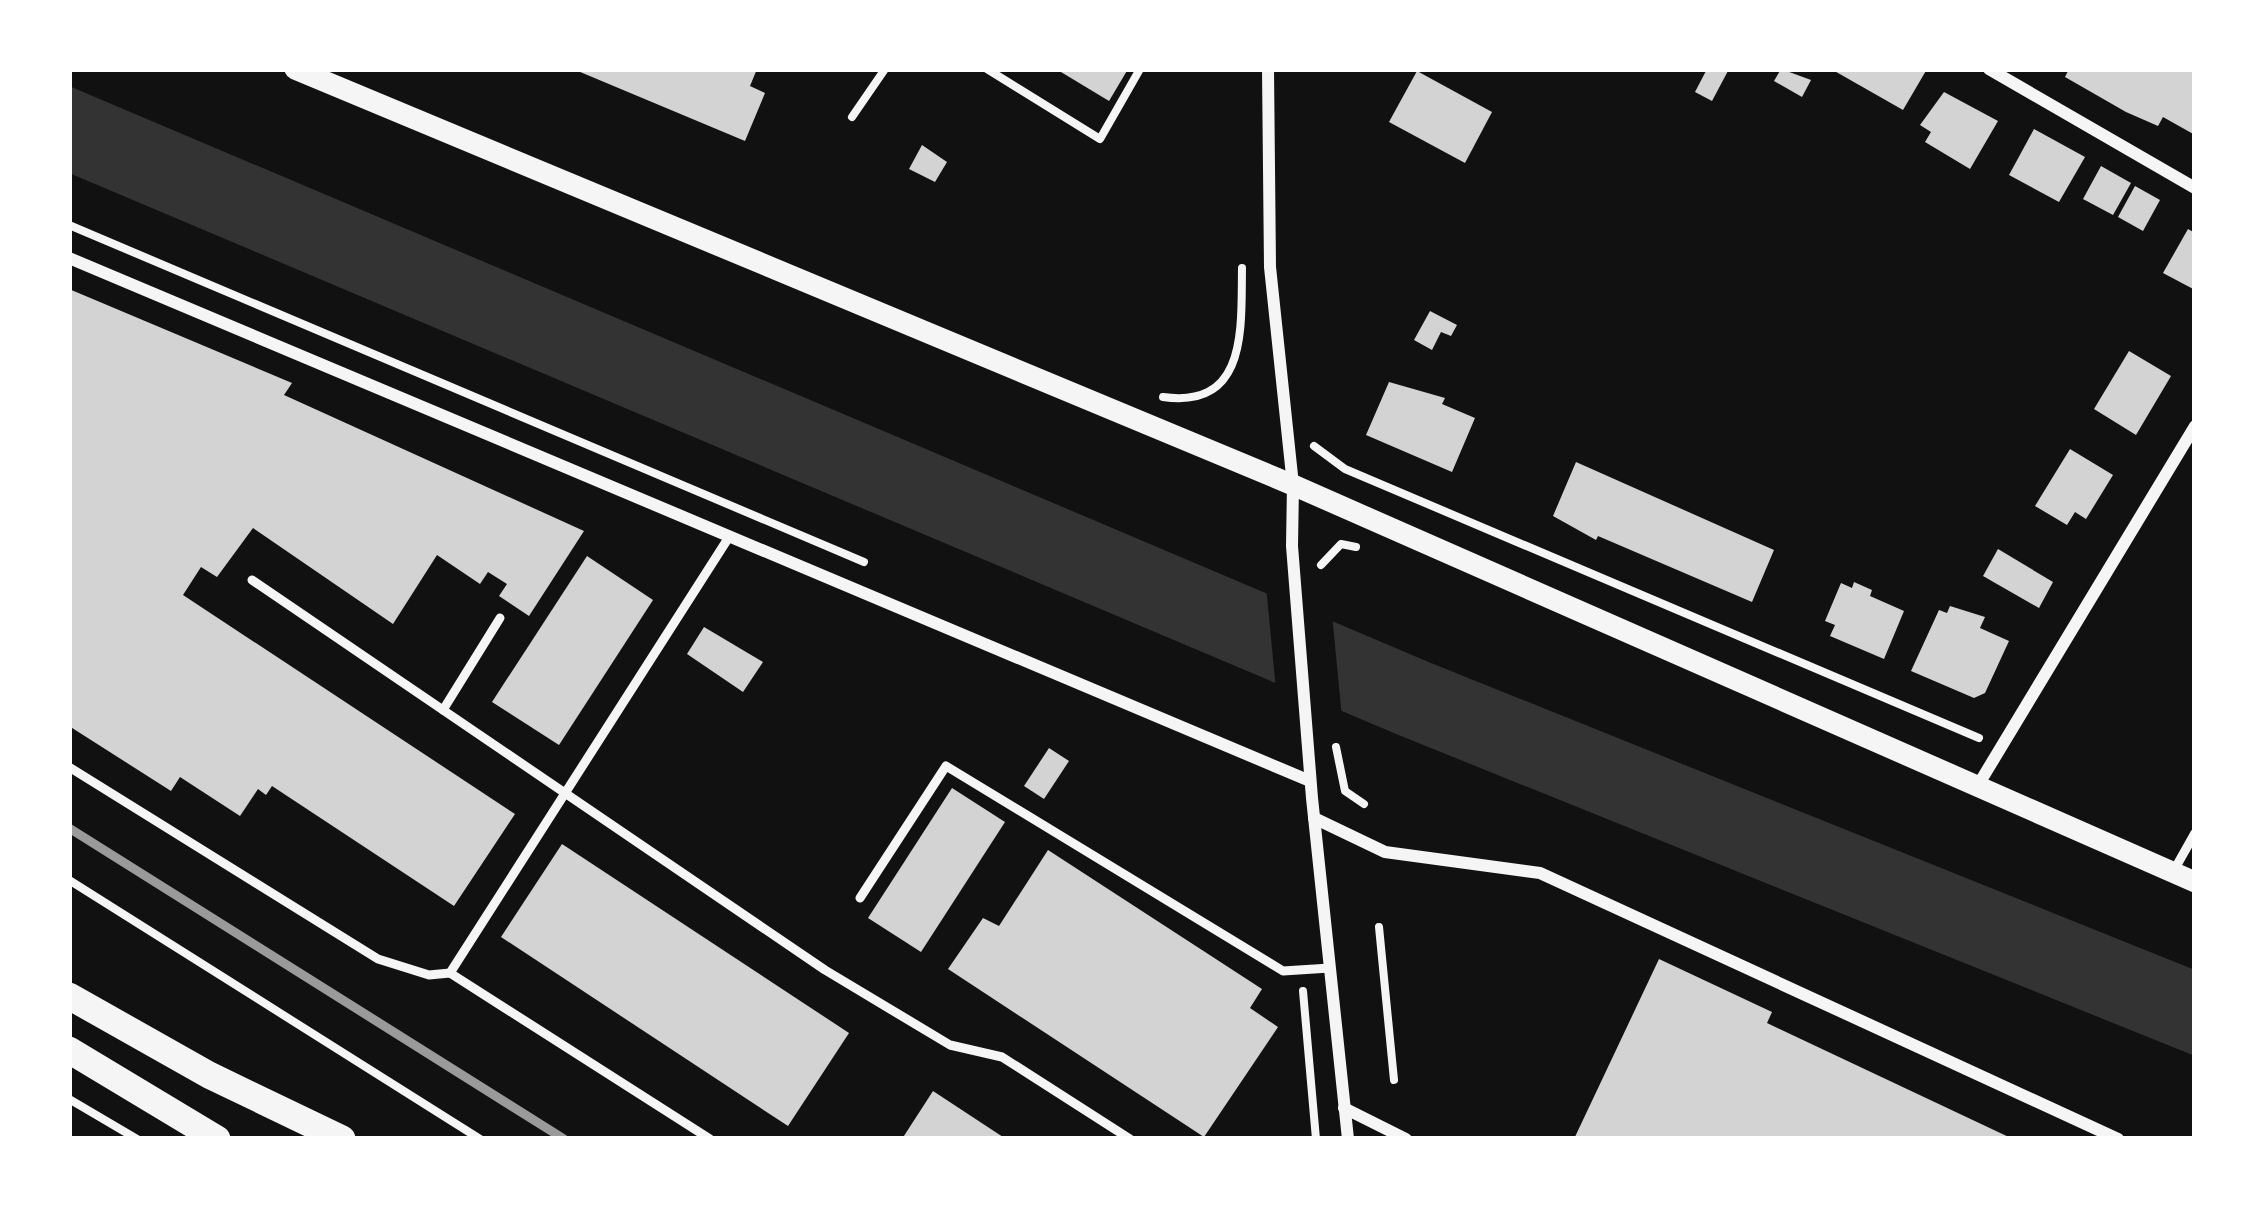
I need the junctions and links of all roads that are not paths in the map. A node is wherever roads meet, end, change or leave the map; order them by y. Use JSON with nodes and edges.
{"nodes":[{"id":1,"x":295,"y":69,"type":"edge"},
{"id":2,"x":1268,"y":69,"type":"edge"},
{"id":3,"x":1989,"y":69,"type":"edge"},
{"id":4,"x":2195,"y":188,"type":"edge"},
{"id":5,"x":69,"y":258,"type":"edge"},
{"id":6,"x":2195,"y":426,"type":"edge"},
{"id":7,"x":1293,"y":485,"type":"junction"},
{"id":8,"x":729,"y":537,"type":"junction"},
{"id":9,"x":252,"y":580,"type":"dead end"},
{"id":10,"x":500,"y":618,"type":"dead end"},
{"id":11,"x":442,"y":710,"type":"junction"},
{"id":12,"x":69,"y":767,"type":"edge"},
{"id":13,"x":1310,"y":782,"type":"junction"},
{"id":14,"x":1976,"y":787,"type":"junction"},
{"id":15,"x":566,"y":794,"type":"junction"},
{"id":16,"x":1314,"y":818,"type":"junction"},
{"id":17,"x":2195,"y":833,"type":"edge"},
{"id":18,"x":2173,"y":872,"type":"junction"},
{"id":19,"x":2195,"y":882,"type":"edge"},
{"id":20,"x":860,"y":898,"type":"dead end"},
{"id":21,"x":1330,"y":968,"type":"junction"},
{"id":22,"x":450,"y":973,"type":"junction"},
{"id":23,"x":69,"y":997,"type":"edge"},
{"id":24,"x":69,"y":1050,"type":"edge"},
{"id":25,"x":1344,"y":1108,"type":"junction"},
{"id":26,"x":218,"y":1139,"type":"edge"},
{"id":27,"x":341,"y":1139,"type":"edge"},
{"id":28,"x":710,"y":1139,"type":"edge"},
{"id":29,"x":1130,"y":1139,"type":"edge"},
{"id":30,"x":1348,"y":1139,"type":"edge"},
{"id":31,"x":1406,"y":1139,"type":"edge"},
{"id":32,"x":2118,"y":1139,"type":"edge"}],
"edges":[{"from":1,"to":7,"type":"street"},
{"from":2,"to":7,"type":"street"},
{"from":3,"to":4,"type":"street"},
{"from":5,"to":8,"type":"street"},
{"from":6,"to":14,"type":"street"},
{"from":7,"to":13,"type":"street"},
{"from":7,"to":14,"type":"street"},
{"from":8,"to":13,"type":"street"},
{"from":8,"to":15,"type":"lane"},
{"from":9,"to":11,"type":"lane"},
{"from":10,"to":11,"type":"lane"},
{"from":11,"to":15,"type":"lane"},
{"from":12,"to":22,"type":"lane"},
{"from":13,"to":16,"type":"street"},
{"from":14,"to":18,"type":"street"},
{"from":15,"to":22,"type":"lane"},
{"from":15,"to":29,"type":"lane"},
{"from":16,"to":21,"type":"street"},
{"from":16,"to":32,"type":"street"},
{"from":17,"to":18,"type":"lane"},
{"from":18,"to":19,"type":"street"},
{"from":20,"to":21,"type":"lane"},
{"from":21,"to":25,"type":"street"},
{"from":22,"to":28,"type":"lane"},
{"from":23,"to":27,"type":"main road"},
{"from":24,"to":26,"type":"main road"},
{"from":25,"to":30,"type":"street"},
{"from":25,"to":31,"type":"street"}]}
